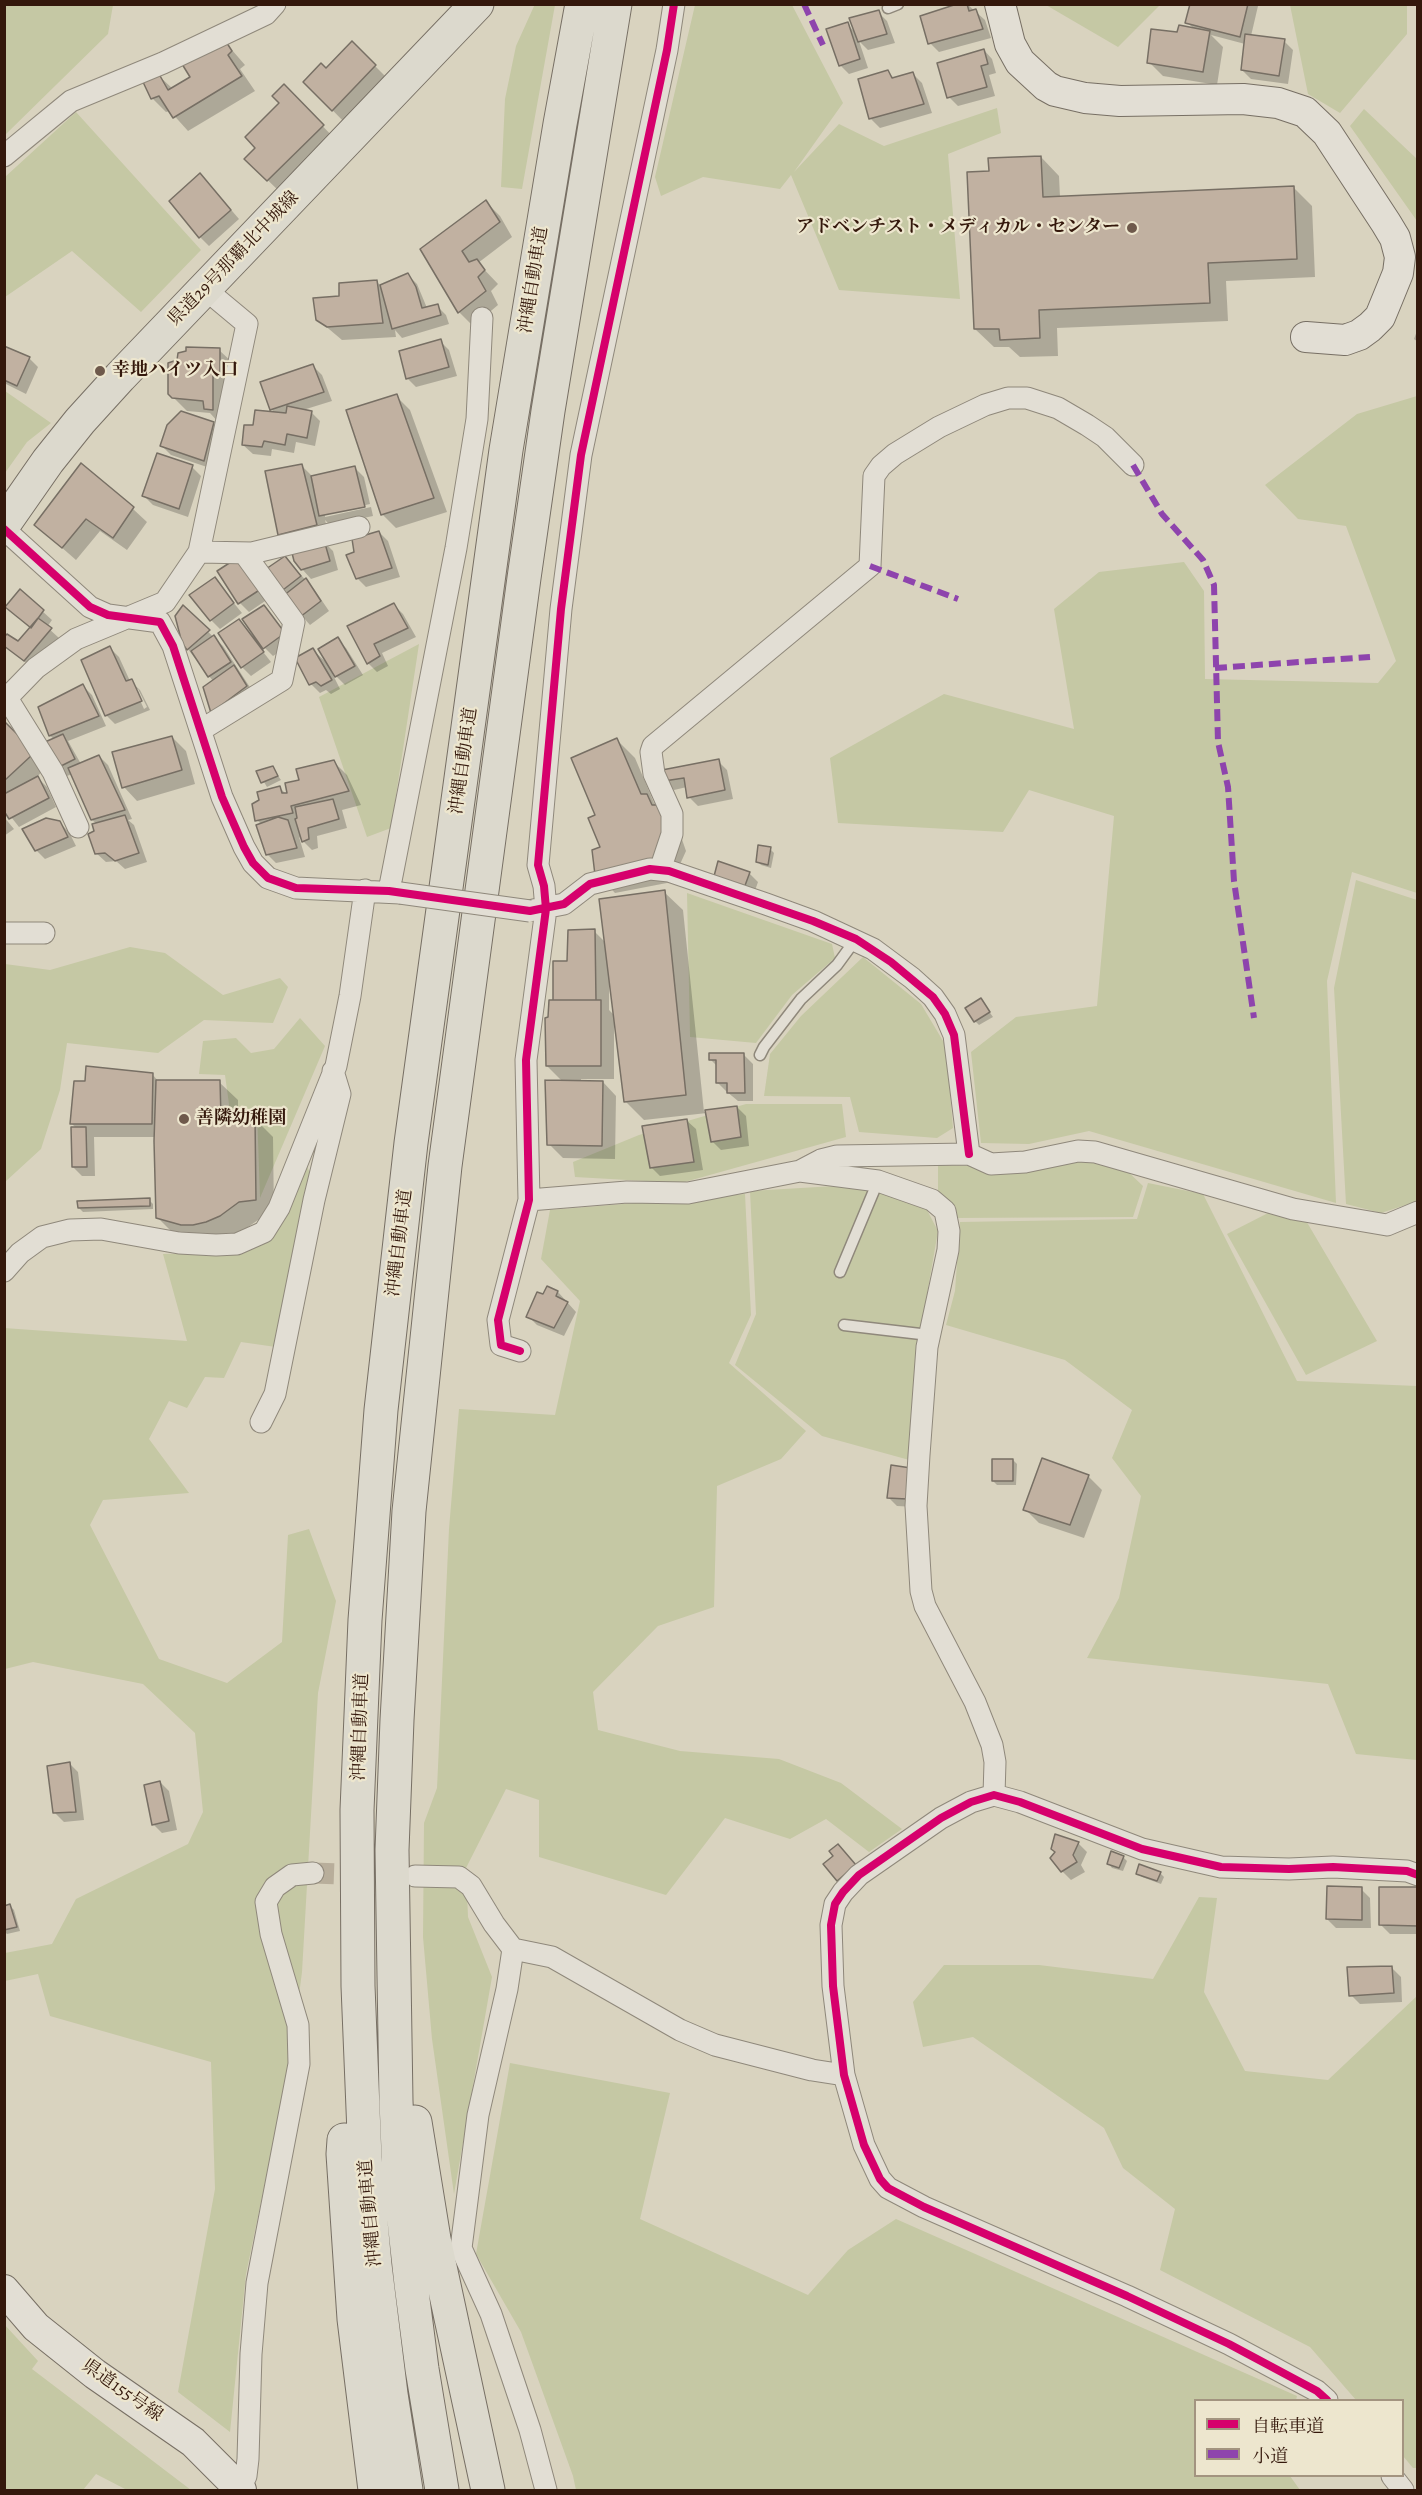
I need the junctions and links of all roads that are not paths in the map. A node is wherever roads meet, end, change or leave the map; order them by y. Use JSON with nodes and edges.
{"nodes":[{"id":1,"x":275,"y":4,"type":"edge"},
{"id":2,"x":477,"y":4,"type":"edge"},
{"id":3,"x":615,"y":4,"type":"edge"},
{"id":4,"x":674,"y":4,"type":"edge"},
{"id":5,"x":1000,"y":4,"type":"edge"},
{"id":6,"x":581,"y":12,"type":"edge"},
{"id":7,"x":4,"y":156,"type":"edge"},
{"id":8,"x":205,"y":289,"type":"junction"},
{"id":9,"x":482,"y":318,"type":"dead end"},
{"id":10,"x":1306,"y":338,"type":"dead end"},
{"id":11,"x":1133,"y":465,"type":"dead end"},
{"id":12,"x":4,"y":527,"type":"edge"},
{"id":13,"x":359,"y":527,"type":"dead end"},
{"id":14,"x":199,"y":552,"type":"junction"},
{"id":15,"x":244,"y":553,"type":"junction"},
{"id":16,"x":127,"y":618,"type":"junction"},
{"id":17,"x":6,"y":699,"type":"edge"},
{"id":18,"x":201,"y":730,"type":"junction"},
{"id":19,"x":78,"y":827,"type":"dead end"},
{"id":20,"x":660,"y":870,"type":"junction"},
{"id":21,"x":365,"y":890,"type":"junction"},
{"id":22,"x":395,"y":892,"type":"junction"},
{"id":23,"x":538,"y":910,"type":"junction"},
{"id":24,"x":4,"y":933,"type":"edge"},
{"id":25,"x":44,"y":933,"type":"dead end"},
{"id":26,"x":856,"y":939,"type":"junction"},
{"id":27,"x":760,"y":1055,"type":"dead end"},
{"id":28,"x":333,"y":1071,"type":"junction"},
{"id":29,"x":969,"y":1154,"type":"junction"},
{"id":30,"x":800,"y":1171,"type":"junction"},
{"id":31,"x":878,"y":1181,"type":"junction"},
{"id":32,"x":529,"y":1200,"type":"junction"},
{"id":33,"x":1418,"y":1212,"type":"edge"},
{"id":34,"x":4,"y":1271,"type":"edge"},
{"id":35,"x":840,"y":1272,"type":"dead end"},
{"id":36,"x":844,"y":1325,"type":"dead end"},
{"id":37,"x":929,"y":1335,"type":"junction"},
{"id":38,"x":520,"y":1351,"type":"dead end"},
{"id":39,"x":261,"y":1422,"type":"dead end"},
{"id":40,"x":994,"y":1795,"type":"junction"},
{"id":41,"x":313,"y":1873,"type":"tunnel mouth"},
{"id":42,"x":1418,"y":1875,"type":"edge"},
{"id":43,"x":415,"y":1876,"type":"dead end"},
{"id":44,"x":513,"y":1949,"type":"junction"},
{"id":45,"x":358,"y":1986,"type":"junction"},
{"id":46,"x":394,"y":2008,"type":"junction"},
{"id":47,"x":844,"y":2075,"type":"junction"},
{"id":48,"x":4,"y":2290,"type":"edge"},
{"id":49,"x":1326,"y":2399,"type":"edge"},
{"id":50,"x":1393,"y":2477,"type":"edge"},
{"id":51,"x":241,"y":2490,"type":"edge"},
{"id":52,"x":375,"y":2490,"type":"edge"},
{"id":53,"x":406,"y":2490,"type":"edge"},
{"id":54,"x":442,"y":2490,"type":"edge"},
{"id":55,"x":488,"y":2490,"type":"edge"},
{"id":56,"x":546,"y":2490,"type":"edge"},
{"id":57,"x":1403,"y":2490,"type":"edge"}],
"edges":[{"from":1,"to":7,"type":"street"},
{"from":2,"to":8,"type":"main road","name":"県道29号那覇北中城線"},
{"from":3,"to":46,"type":"main road","name":"沖縄自動車道"},
{"from":4,"to":23,"type":"street"},
{"from":5,"to":10,"type":"street"},
{"from":6,"to":45,"type":"main road","name":"沖縄自動車道"},
{"from":8,"to":12,"type":"main road","name":"県道29号那覇北中城線"},
{"from":8,"to":14,"type":"street"},
{"from":9,"to":22,"type":"street"},
{"from":11,"to":20,"type":"street"},
{"from":12,"to":16,"type":"street"},
{"from":13,"to":15,"type":"street"},
{"from":14,"to":15,"type":"street"},
{"from":14,"to":16,"type":"street"},
{"from":15,"to":18,"type":"street"},
{"from":16,"to":17,"type":"street"},
{"from":16,"to":18,"type":"street"},
{"from":17,"to":19,"type":"street"},
{"from":18,"to":21,"type":"street"},
{"from":20,"to":23,"type":"street"},
{"from":20,"to":26,"type":"street"},
{"from":21,"to":22,"type":"street"},
{"from":21,"to":28,"type":"street"},
{"from":22,"to":23,"type":"street","bridge":true},
{"from":23,"to":32,"type":"street"},
{"from":24,"to":25,"type":"street"},
{"from":26,"to":27,"type":"lane"},
{"from":26,"to":29,"type":"street"},
{"from":28,"to":34,"type":"street"},
{"from":28,"to":39,"type":"street"},
{"from":29,"to":30,"type":"street"},
{"from":29,"to":33,"type":"street"},
{"from":30,"to":31,"type":"street"},
{"from":30,"to":32,"type":"street"},
{"from":31,"to":35,"type":"lane"},
{"from":31,"to":37,"type":"street"},
{"from":32,"to":38,"type":"street"},
{"from":36,"to":37,"type":"lane"},
{"from":37,"to":40,"type":"street"},
{"from":40,"to":42,"type":"street"},
{"from":40,"to":47,"type":"street"},
{"from":41,"to":51,"type":"street"},
{"from":43,"to":44,"type":"street"},
{"from":44,"to":47,"type":"street"},
{"from":44,"to":56,"type":"street"},
{"from":45,"to":52,"type":"main road"},
{"from":45,"to":53,"type":"main road","name":"沖縄自動車道"},
{"from":46,"to":54,"type":"main road","name":"沖縄自動車道"},
{"from":46,"to":55,"type":"main road"},
{"from":47,"to":49,"type":"street"},
{"from":48,"to":51,"type":"street","name":"県道155号線"},
{"from":50,"to":57,"type":"street"}]}
